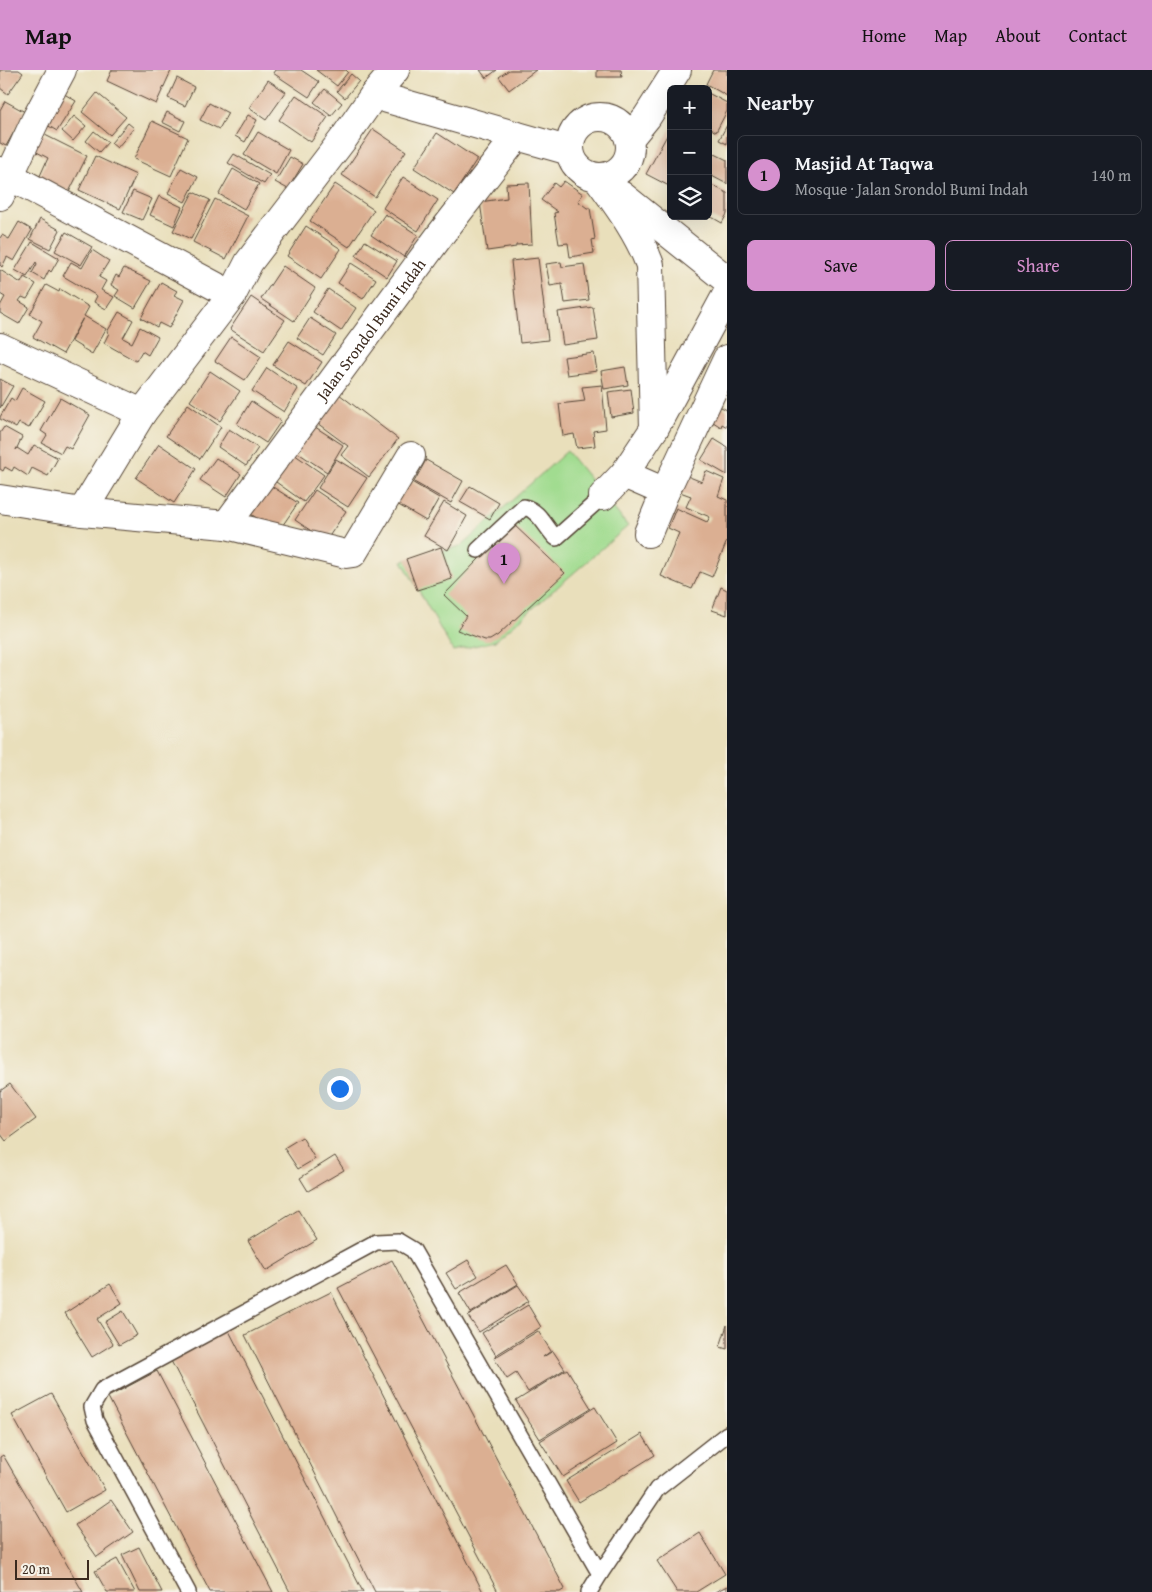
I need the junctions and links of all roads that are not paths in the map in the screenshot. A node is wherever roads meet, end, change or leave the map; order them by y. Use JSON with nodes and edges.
{"nodes":[{"id":1,"x":62,"y":70,"type":"edge"},
{"id":2,"x":395,"y":70,"type":"edge"},
{"id":3,"x":677,"y":70,"type":"edge"},
{"id":4,"x":374,"y":95,"type":"junction"},
{"id":5,"x":517,"y":136,"type":"junction"},
{"id":6,"x":629,"y":139,"type":"junction"},
{"id":7,"x":570,"y":151,"type":"junction"},
{"id":8,"x":605,"y":175,"type":"junction"},
{"id":9,"x":3,"y":181,"type":"edge"},
{"id":10,"x":667,"y":211,"type":"edge"},
{"id":11,"x":680,"y":220,"type":"edge"},
{"id":12,"x":727,"y":258,"type":"edge"},
{"id":13,"x":727,"y":280,"type":"edge"},
{"id":14,"x":727,"y":294,"type":"edge"},
{"id":15,"x":232,"y":295,"type":"junction"},
{"id":16,"x":0,"y":347,"type":"edge"},
{"id":17,"x":727,"y":359,"type":"edge"},
{"id":18,"x":142,"y":413,"type":"junction"},
{"id":19,"x":654,"y":429,"type":"junction"},
{"id":20,"x":411,"y":456,"type":"dead end"},
{"id":21,"x":627,"y":476,"type":"junction"},
{"id":22,"x":662,"y":492,"type":"junction"},
{"id":23,"x":603,"y":496,"type":"joint"},
{"id":24,"x":0,"y":499,"type":"edge"},
{"id":25,"x":82,"y":512,"type":"junction"},
{"id":26,"x":226,"y":525,"type":"junction"},
{"id":27,"x":648,"y":533,"type":"dead end"},
{"id":28,"x":478,"y":550,"type":"dead end"},
{"id":29,"x":727,"y":1434,"type":"edge"},
{"id":30,"x":600,"y":1574,"type":"junction"},
{"id":31,"x":188,"y":1592,"type":"edge"},
{"id":32,"x":590,"y":1592,"type":"edge"}],
"edges":[{"from":1,"to":9,"type":"street"},
{"from":2,"to":4,"type":"street"},
{"from":3,"to":6,"type":"street"},
{"from":4,"to":5,"type":"street"},
{"from":4,"to":15,"type":"street"},
{"from":5,"to":7,"type":"street"},
{"from":5,"to":26,"type":"street","name":"Jalan Srondol Bumi Indah"},
{"from":6,"to":7,"type":"street"},
{"from":6,"to":8,"type":"street"},
{"from":7,"to":8,"type":"street"},
{"from":8,"to":10,"type":"street"},
{"from":8,"to":13,"type":"street"},
{"from":8,"to":19,"type":"street"},
{"from":9,"to":15,"type":"street"},
{"from":11,"to":12,"type":"street"},
{"from":14,"to":19,"type":"street"},
{"from":15,"to":18,"type":"street"},
{"from":16,"to":18,"type":"street"},
{"from":17,"to":22,"type":"street"},
{"from":18,"to":25,"type":"street"},
{"from":19,"to":21,"type":"street"},
{"from":20,"to":26,"type":"street"},
{"from":21,"to":22,"type":"street"},
{"from":21,"to":23,"type":"street"},
{"from":22,"to":27,"type":"street"},
{"from":23,"to":28,"type":"lane"},
{"from":24,"to":25,"type":"street"},
{"from":25,"to":26,"type":"street"},
{"from":29,"to":30,"type":"lane"},
{"from":30,"to":31,"type":"lane"},
{"from":30,"to":32,"type":"lane"}]}
